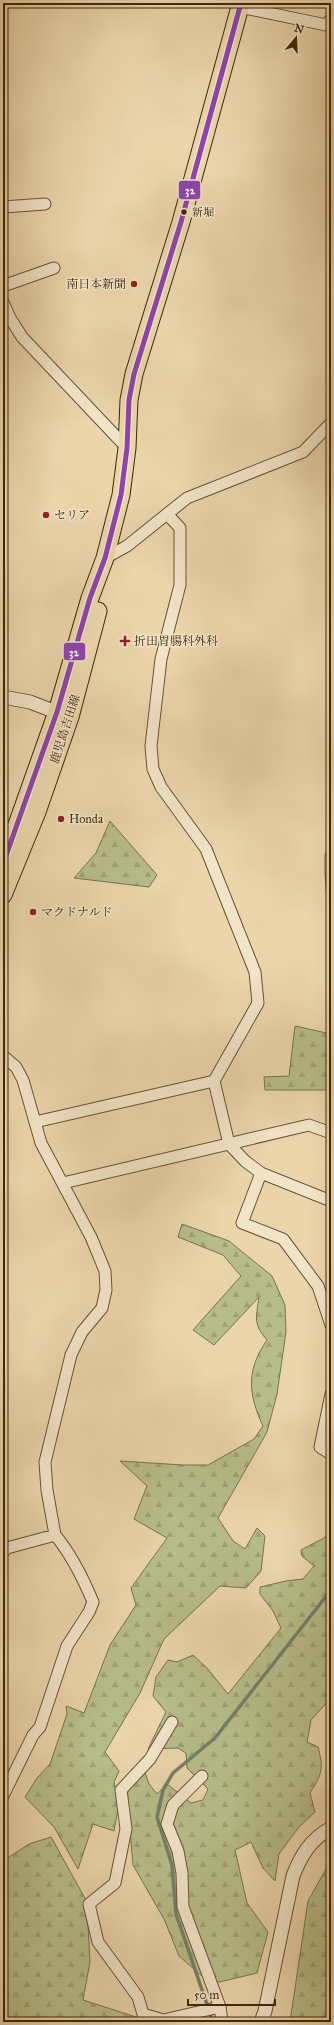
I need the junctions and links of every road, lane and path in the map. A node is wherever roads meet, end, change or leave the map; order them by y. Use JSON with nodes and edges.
{"nodes":[{"id":1,"x":240,"y":5,"type":"edge"},
{"id":2,"x":331,"y":19,"type":"edge"},
{"id":3,"x":45,"y":204,"type":"dead end"},
{"id":4,"x":3,"y":207,"type":"edge"},
{"id":5,"x":54,"y":268,"type":"dead end"},
{"id":6,"x":3,"y":286,"type":"edge"},
{"id":7,"x":3,"y":302,"type":"edge"},
{"id":8,"x":5,"y":313,"type":"edge"},
{"id":9,"x":331,"y":423,"type":"edge"},
{"id":10,"x":127,"y":448,"type":"junction"},
{"id":11,"x":167,"y":514,"type":"junction"},
{"id":12,"x":105,"y":558,"type":"junction"},
{"id":13,"x":3,"y":697,"type":"edge"},
{"id":14,"x":64,"y":715,"type":"junction"},
{"id":15,"x":3,"y":864,"type":"edge"},
{"id":16,"x":3,"y":895,"type":"edge"},
{"id":17,"x":3,"y":1056,"type":"edge"},
{"id":18,"x":214,"y":1081,"type":"junction"},
{"id":19,"x":35,"y":1122,"type":"junction"},
{"id":20,"x":331,"y":1133,"type":"edge"},
{"id":21,"x":229,"y":1144,"type":"junction"},
{"id":22,"x":261,"y":1173,"type":"junction"},
{"id":23,"x":62,"y":1183,"type":"junction"},
{"id":24,"x":331,"y":1202,"type":"edge"},
{"id":25,"x":331,"y":1325,"type":"edge"},
{"id":26,"x":331,"y":1394,"type":"edge"},
{"id":27,"x":331,"y":1454,"type":"edge"},
{"id":28,"x":55,"y":1535,"type":"junction"},
{"id":29,"x":3,"y":1552,"type":"edge"},
{"id":30,"x":172,"y":1722,"type":"dead end"},
{"id":31,"x":202,"y":1776,"type":"dead end"},
{"id":32,"x":3,"y":1796,"type":"edge"},
{"id":33,"x":331,"y":1828,"type":"edge"},
{"id":34,"x":220,"y":2007,"type":"junction"},
{"id":35,"x":222,"y":2022,"type":"edge"},
{"id":36,"x":261,"y":2022,"type":"edge"}],
"edges":[{"from":1,"to":2,"type":"street"},
{"from":1,"to":10,"type":"main road","name":"鹿児島吉田線"},
{"from":3,"to":4,"type":"street"},
{"from":5,"to":6,"type":"street"},
{"from":7,"to":8,"type":"street"},
{"from":8,"to":10,"type":"street"},
{"from":9,"to":11,"type":"street"},
{"from":10,"to":12,"type":"main road","name":"鹿児島吉田線"},
{"from":11,"to":12,"type":"street"},
{"from":11,"to":18,"type":"street"},
{"from":12,"to":14,"type":"main road","name":"鹿児島吉田線"},
{"from":13,"to":14,"type":"street"},
{"from":14,"to":15,"type":"main road","name":"鹿児島吉田線"},
{"from":14,"to":16,"type":"main road","name":"鹿児島吉田線"},
{"from":17,"to":19,"type":"street"},
{"from":18,"to":19,"type":"street"},
{"from":18,"to":21,"type":"street"},
{"from":19,"to":23,"type":"street"},
{"from":20,"to":21,"type":"street"},
{"from":21,"to":22,"type":"street"},
{"from":21,"to":23,"type":"street"},
{"from":22,"to":24,"type":"street"},
{"from":22,"to":25,"type":"street"},
{"from":23,"to":28,"type":"street"},
{"from":26,"to":27,"type":"street"},
{"from":28,"to":29,"type":"street"},
{"from":28,"to":32,"type":"street"},
{"from":30,"to":34,"type":"street"},
{"from":31,"to":34,"type":"street"},
{"from":33,"to":36,"type":"street"},
{"from":34,"to":35,"type":"street"}]}
